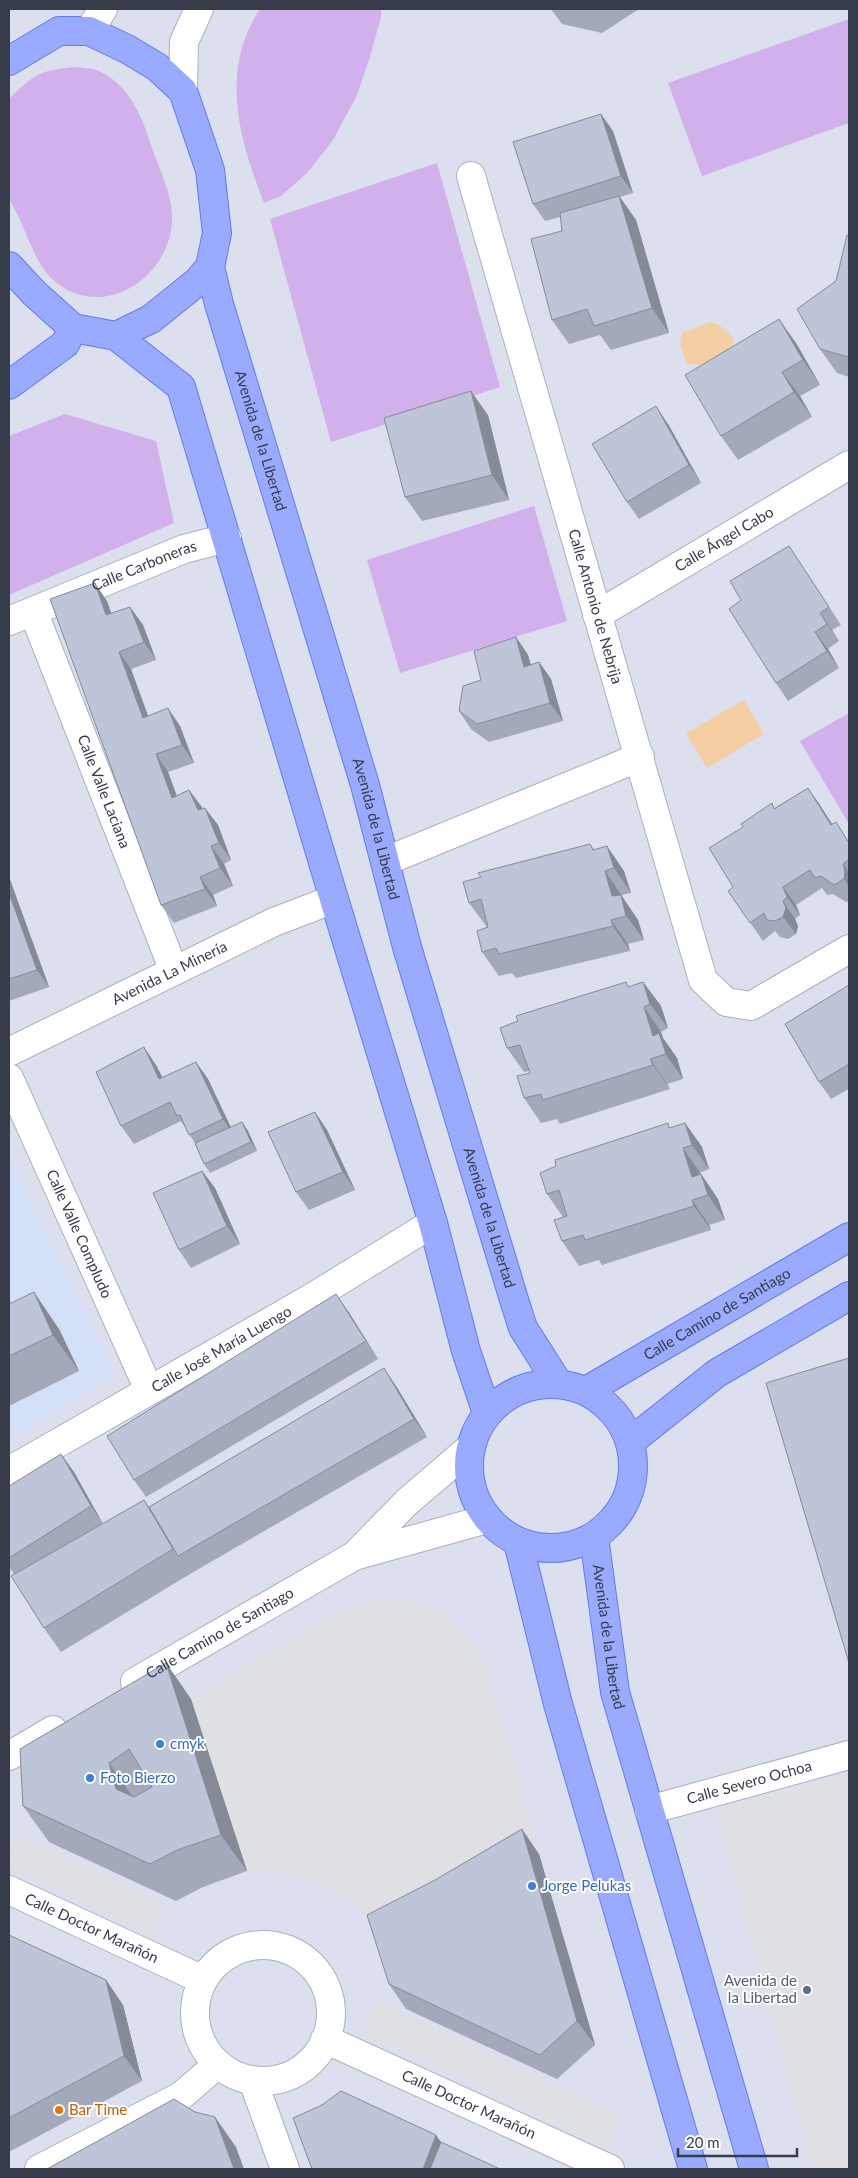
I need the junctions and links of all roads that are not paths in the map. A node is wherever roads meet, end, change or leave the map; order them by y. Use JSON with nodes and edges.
{"nodes":[{"id":1,"x":199,"y":9,"type":"edge"},
{"id":2,"x":96,"y":20,"type":"edge"},
{"id":3,"x":9,"y":61,"type":"edge"},
{"id":4,"x":183,"y":91,"type":"junction"},
{"id":5,"x":471,"y":176,"type":"dead end"},
{"id":6,"x":9,"y":266,"type":"edge"},
{"id":7,"x":210,"y":267,"type":"junction"},
{"id":8,"x":73,"y":328,"type":"junction"},
{"id":9,"x":116,"y":336,"type":"junction"},
{"id":10,"x":9,"y":385,"type":"edge"},
{"id":11,"x":849,"y":465,"type":"edge"},
{"id":12,"x":227,"y":538,"type":"junction"},
{"id":13,"x":598,"y":615,"type":"junction"},
{"id":14,"x":21,"y":616,"type":"edge"},
{"id":15,"x":640,"y":757,"type":"junction"},
{"id":16,"x":386,"y":861,"type":"junction"},
{"id":17,"x":334,"y":899,"type":"junction"},
{"id":18,"x":849,"y":949,"type":"edge"},
{"id":19,"x":174,"y":971,"type":"junction"},
{"id":20,"x":9,"y":1052,"type":"edge"},
{"id":21,"x":9,"y":1078,"type":"edge"},
{"id":22,"x":433,"y":1223,"type":"junction"},
{"id":23,"x":849,"y":1237,"type":"edge"},
{"id":24,"x":849,"y":1296,"type":"edge"},
{"id":25,"x":849,"y":1306,"type":"edge"},
{"id":26,"x":817,"y":1316,"type":"junction"},
{"id":27,"x":558,"y":1384,"type":"junction"},
{"id":28,"x":149,"y":1390,"type":"junction"},
{"id":29,"x":586,"y":1391,"type":"junction"},
{"id":30,"x":487,"y":1413,"type":"junction"},
{"id":31,"x":630,"y":1442,"type":"junction"},
{"id":32,"x":470,"y":1448,"type":"junction"},
{"id":33,"x":9,"y":1471,"type":"edge"},
{"id":34,"x":487,"y":1519,"type":"junction"},
{"id":35,"x":594,"y":1537,"type":"junction"},
{"id":36,"x":518,"y":1542,"type":"junction"},
{"id":37,"x":354,"y":1556,"type":"junction"},
{"id":38,"x":112,"y":1696,"type":"edge"},
{"id":39,"x":78,"y":1716,"type":"edge"},
{"id":40,"x":849,"y":1755,"type":"edge"},
{"id":41,"x":9,"y":1756,"type":"edge"},
{"id":42,"x":649,"y":1810,"type":"junction"},
{"id":43,"x":9,"y":1890,"type":"edge"},
{"id":44,"x":203,"y":1980,"type":"junction"},
{"id":45,"x":326,"y":2039,"type":"junction"},
{"id":46,"x":218,"y":2064,"type":"junction"},
{"id":47,"x":252,"y":2080,"type":"junction"},
{"id":48,"x":39,"y":2169,"type":"edge"},
{"id":49,"x":285,"y":2169,"type":"edge"},
{"id":50,"x":610,"y":2169,"type":"edge"},
{"id":51,"x":693,"y":2169,"type":"edge"},
{"id":52,"x":754,"y":2169,"type":"edge"}],
"edges":[{"from":1,"to":4,"type":"street"},
{"from":2,"to":3,"type":"main road"},
{"from":2,"to":4,"type":"main road"},
{"from":4,"to":7,"type":"main road"},
{"from":5,"to":13,"type":"street","name":"Calle Antonio de Nebrija"},
{"from":6,"to":8,"type":"main road"},
{"from":7,"to":9,"type":"main road"},
{"from":7,"to":16,"type":"main road","name":"Avenida de la Libertad"},
{"from":8,"to":9,"type":"main road"},
{"from":8,"to":10,"type":"main road"},
{"from":9,"to":12,"type":"main road"},
{"from":11,"to":13,"type":"street","name":"Calle Ángel Cabo"},
{"from":12,"to":14,"type":"street","name":"Calle Carboneras"},
{"from":12,"to":17,"type":"main road"},
{"from":13,"to":15,"type":"street","name":"Calle Antonio de Nebrija"},
{"from":14,"to":19,"type":"street","name":"Calle Valle Laciana"},
{"from":15,"to":16,"type":"street"},
{"from":15,"to":18,"type":"street","name":"Calle Antonio de Nebrija"},
{"from":16,"to":27,"type":"main road","name":"Avenida de la Libertad"},
{"from":17,"to":19,"type":"street","name":"Avenida La Minería"},
{"from":17,"to":22,"type":"main road"},
{"from":19,"to":20,"type":"street","name":"Avenida La Minería"},
{"from":21,"to":28,"type":"street","name":"Calle Valle Compludo"},
{"from":22,"to":28,"type":"street","name":"Calle José María Luengo"},
{"from":22,"to":30,"type":"main road"},
{"from":23,"to":29,"type":"main road","name":"Calle Camino de Santiago"},
{"from":24,"to":26,"type":"main road"},
{"from":25,"to":26,"type":"street"},
{"from":26,"to":31,"type":"main road"},
{"from":27,"to":29,"type":"main road"},
{"from":27,"to":30,"type":"main road"},
{"from":28,"to":33,"type":"street","name":"Calle José María Luengo"},
{"from":29,"to":31,"type":"main road"},
{"from":30,"to":32,"type":"main road"},
{"from":31,"to":35,"type":"main road"},
{"from":32,"to":34,"type":"main road"},
{"from":32,"to":37,"type":"street","name":"Calle Camino de Santiago"},
{"from":34,"to":36,"type":"main road"},
{"from":34,"to":37,"type":"street","name":"Calle Camino de Santiago"},
{"from":35,"to":36,"type":"main road"},
{"from":35,"to":42,"type":"main road","name":"Avenida de la Libertad"},
{"from":36,"to":51,"type":"main road"},
{"from":37,"to":38,"type":"street","name":"Calle Camino de Santiago"},
{"from":39,"to":41,"type":"street"},
{"from":40,"to":42,"type":"street","name":"Calle Severo Ochoa"},
{"from":42,"to":52,"type":"main road","name":"Avenida de la Libertad"},
{"from":43,"to":44,"type":"street","name":"Calle Doctor Marañón"},
{"from":44,"to":45,"type":"street"},
{"from":44,"to":46,"type":"street"},
{"from":45,"to":47,"type":"street"},
{"from":45,"to":50,"type":"street","name":"Calle Doctor Marañón"},
{"from":46,"to":47,"type":"street"},
{"from":46,"to":48,"type":"street"},
{"from":47,"to":49,"type":"street"}]}
